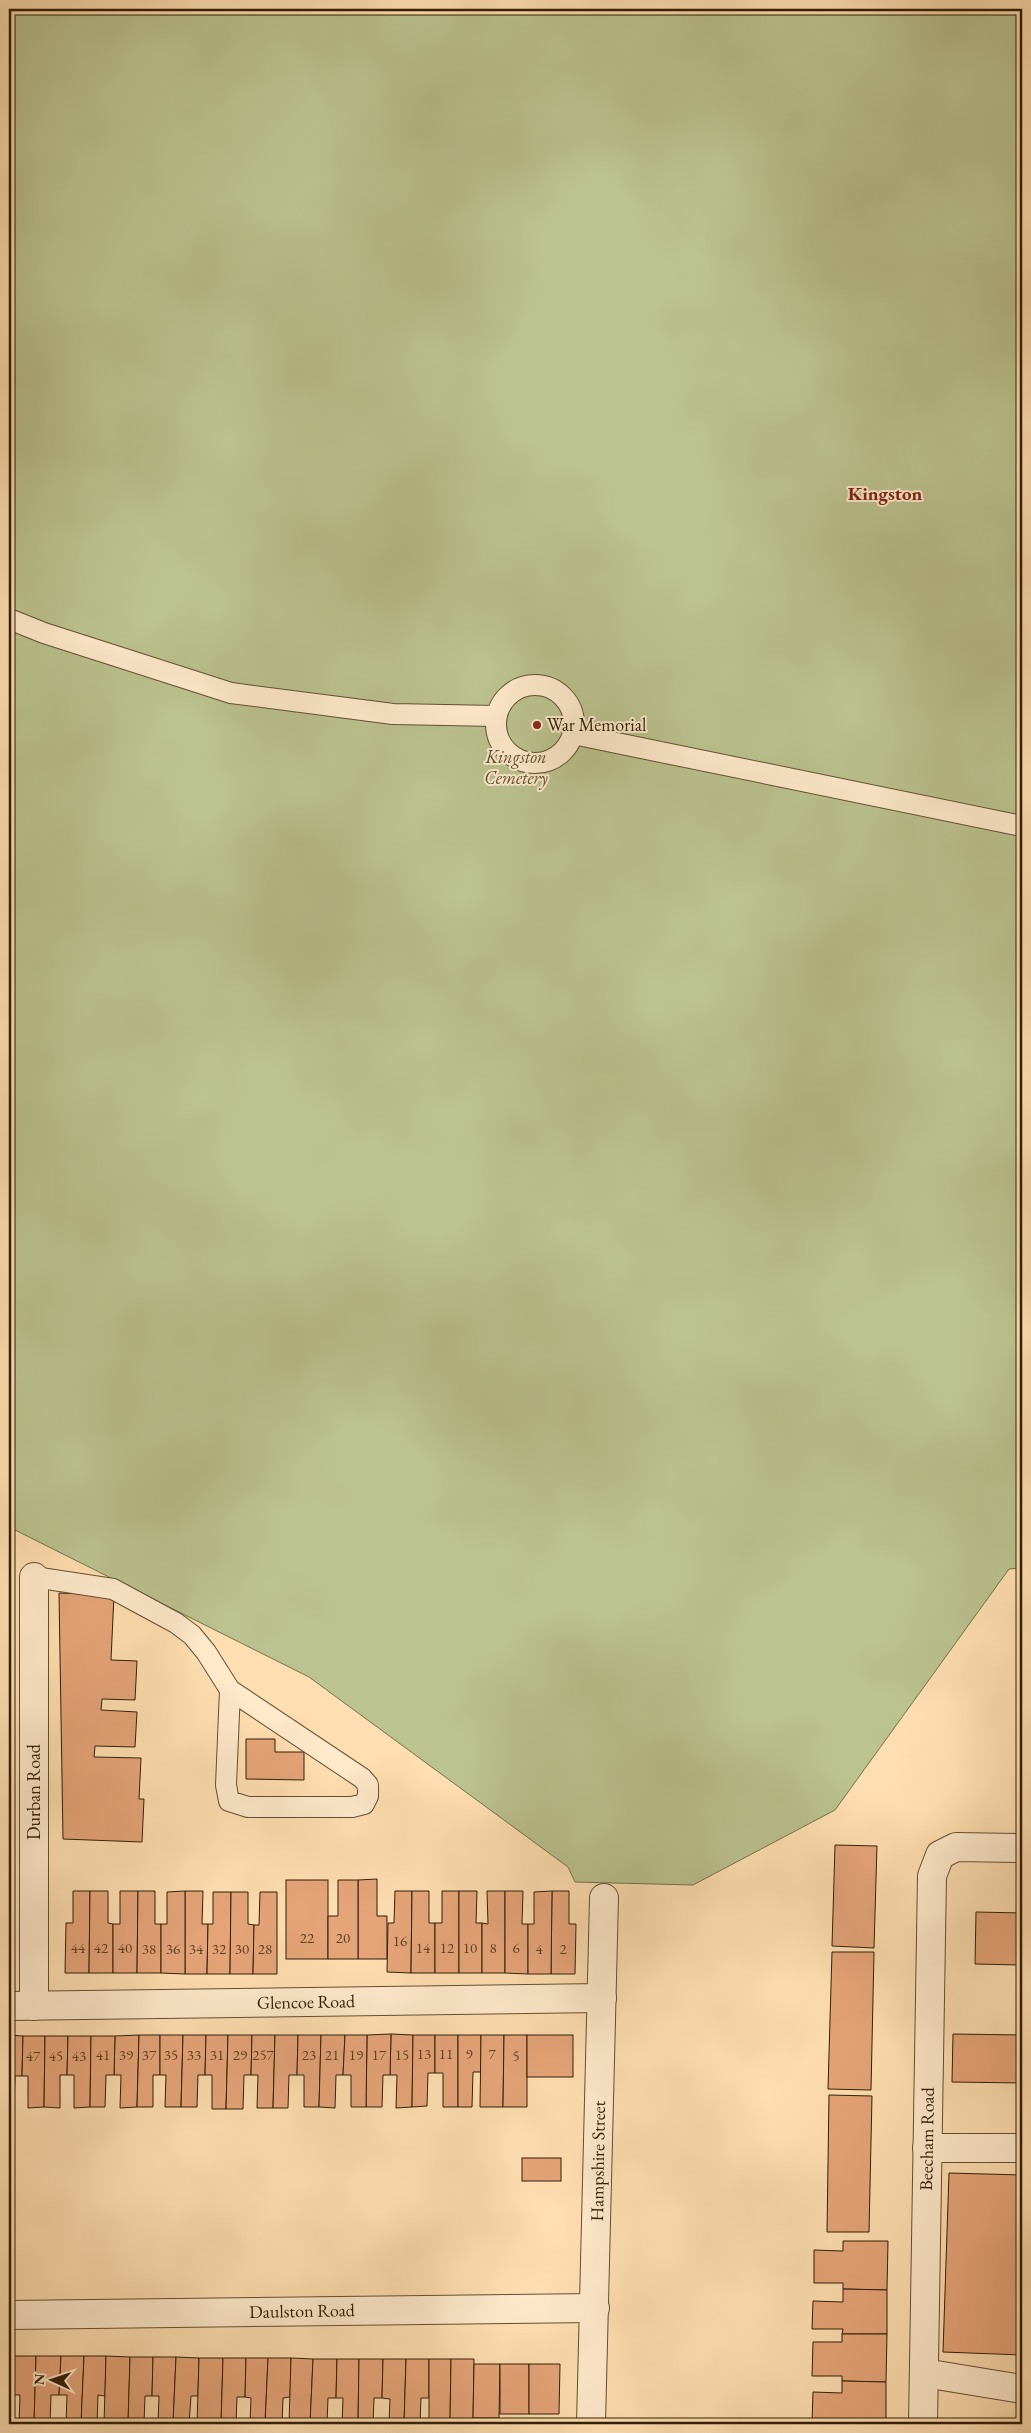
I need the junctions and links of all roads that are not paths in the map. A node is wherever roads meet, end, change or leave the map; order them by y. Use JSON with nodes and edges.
{"nodes":[{"id":1,"x":9,"y":620,"type":"edge"},
{"id":2,"x":496,"y":716,"type":"junction"},
{"id":3,"x":573,"y":734,"type":"junction"},
{"id":4,"x":1022,"y":826,"type":"edge"},
{"id":5,"x":34,"y":1577,"type":"joint"},
{"id":6,"x":230,"y":1690,"type":"junction"},
{"id":7,"x":1022,"y":1848,"type":"edge"},
{"id":8,"x":604,"y":1898,"type":"dead end"},
{"id":9,"x":602,"y":1998,"type":"junction"},
{"id":10,"x":21,"y":2006,"type":"edge"},
{"id":11,"x":927,"y":2148,"type":"junction"},
{"id":12,"x":1022,"y":2148,"type":"edge"},
{"id":13,"x":595,"y":2308,"type":"junction"},
{"id":14,"x":9,"y":2315,"type":"edge"},
{"id":15,"x":924,"y":2372,"type":"junction"},
{"id":16,"x":1022,"y":2390,"type":"edge"},
{"id":17,"x":591,"y":2424,"type":"edge"},
{"id":18,"x":923,"y":2424,"type":"edge"}],
"edges":[{"from":1,"to":2,"type":"lane"},
{"from":2,"to":3,"type":"lane"},
{"from":2,"to":3,"type":"lane"},
{"from":3,"to":4,"type":"lane"},
{"from":5,"to":6,"type":"lane"},
{"from":5,"to":10,"type":"street","name":"Durban Road"},
{"from":6,"to":6,"type":"lane"},
{"from":7,"to":11,"type":"street","name":"Beecham Road"},
{"from":8,"to":9,"type":"street","name":"Hampshire Street"},
{"from":9,"to":10,"type":"street","name":"Glencoe Road"},
{"from":9,"to":13,"type":"street","name":"Hampshire Street"},
{"from":11,"to":12,"type":"street"},
{"from":11,"to":15,"type":"street","name":"Beecham Road"},
{"from":13,"to":14,"type":"street","name":"Daulston Road"},
{"from":13,"to":17,"type":"street","name":"Hampshire Street"},
{"from":15,"to":16,"type":"street"},
{"from":15,"to":18,"type":"street","name":"Beecham Road"}]}
